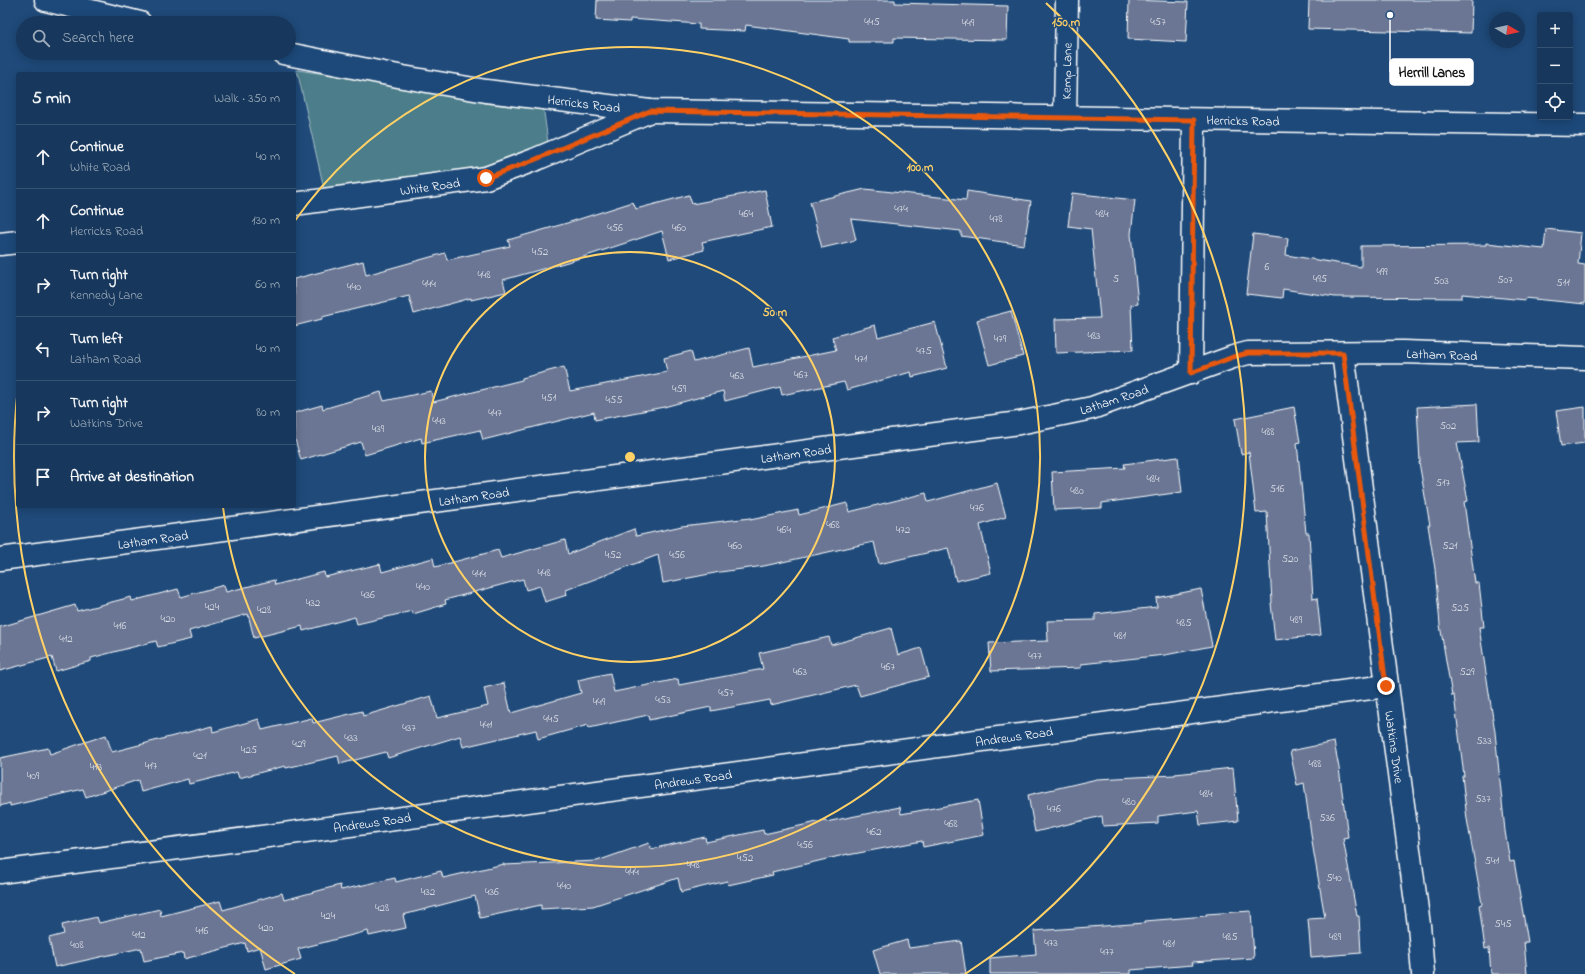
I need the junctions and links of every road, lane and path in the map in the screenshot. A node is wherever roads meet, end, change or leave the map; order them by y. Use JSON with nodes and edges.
{"nodes":[{"id":1,"x":46,"y":0,"type":"edge"},
{"id":2,"x":1067,"y":0,"type":"edge"},
{"id":3,"x":111,"y":16,"type":"edge"},
{"id":4,"x":296,"y":56,"type":"edge"},
{"id":5,"x":650,"y":111,"type":"junction"},
{"id":6,"x":1065,"y":118,"type":"junction"},
{"id":7,"x":1194,"y":120,"type":"junction"},
{"id":8,"x":1585,"y":125,"type":"edge"},
{"id":9,"x":296,"y":204,"type":"edge"},
{"id":10,"x":16,"y":242,"type":"edge"},
{"id":11,"x":0,"y":244,"type":"edge"},
{"id":12,"x":1343,"y":353,"type":"junction"},
{"id":13,"x":1585,"y":358,"type":"edge"},
{"id":14,"x":1191,"y":373,"type":"junction"},
{"id":15,"x":0,"y":559,"type":"edge"},
{"id":16,"x":1386,"y":686,"type":"junction"},
{"id":17,"x":0,"y":872,"type":"edge"},
{"id":18,"x":1423,"y":974,"type":"edge"}],
"edges":[{"from":1,"to":3,"type":"street"},
{"from":2,"to":6,"type":"street","name":"Kemp Lane"},
{"from":4,"to":5,"type":"street","name":"Herricks Road"},
{"from":5,"to":6,"type":"street","name":"Herricks Road"},
{"from":5,"to":9,"type":"street","name":"White Road"},
{"from":6,"to":7,"type":"street","name":"Herricks Road"},
{"from":7,"to":8,"type":"street","name":"Herricks Road"},
{"from":7,"to":14,"type":"street"},
{"from":10,"to":11,"type":"street"},
{"from":12,"to":13,"type":"street","name":"Latham Road"},
{"from":12,"to":14,"type":"street","name":"Latham Road"},
{"from":12,"to":16,"type":"street","name":"Watkins Drive"},
{"from":14,"to":15,"type":"street","name":"Latham Road"},
{"from":16,"to":17,"type":"street","name":"Andrews Road"},
{"from":16,"to":18,"type":"street","name":"Watkins Drive"}]}
